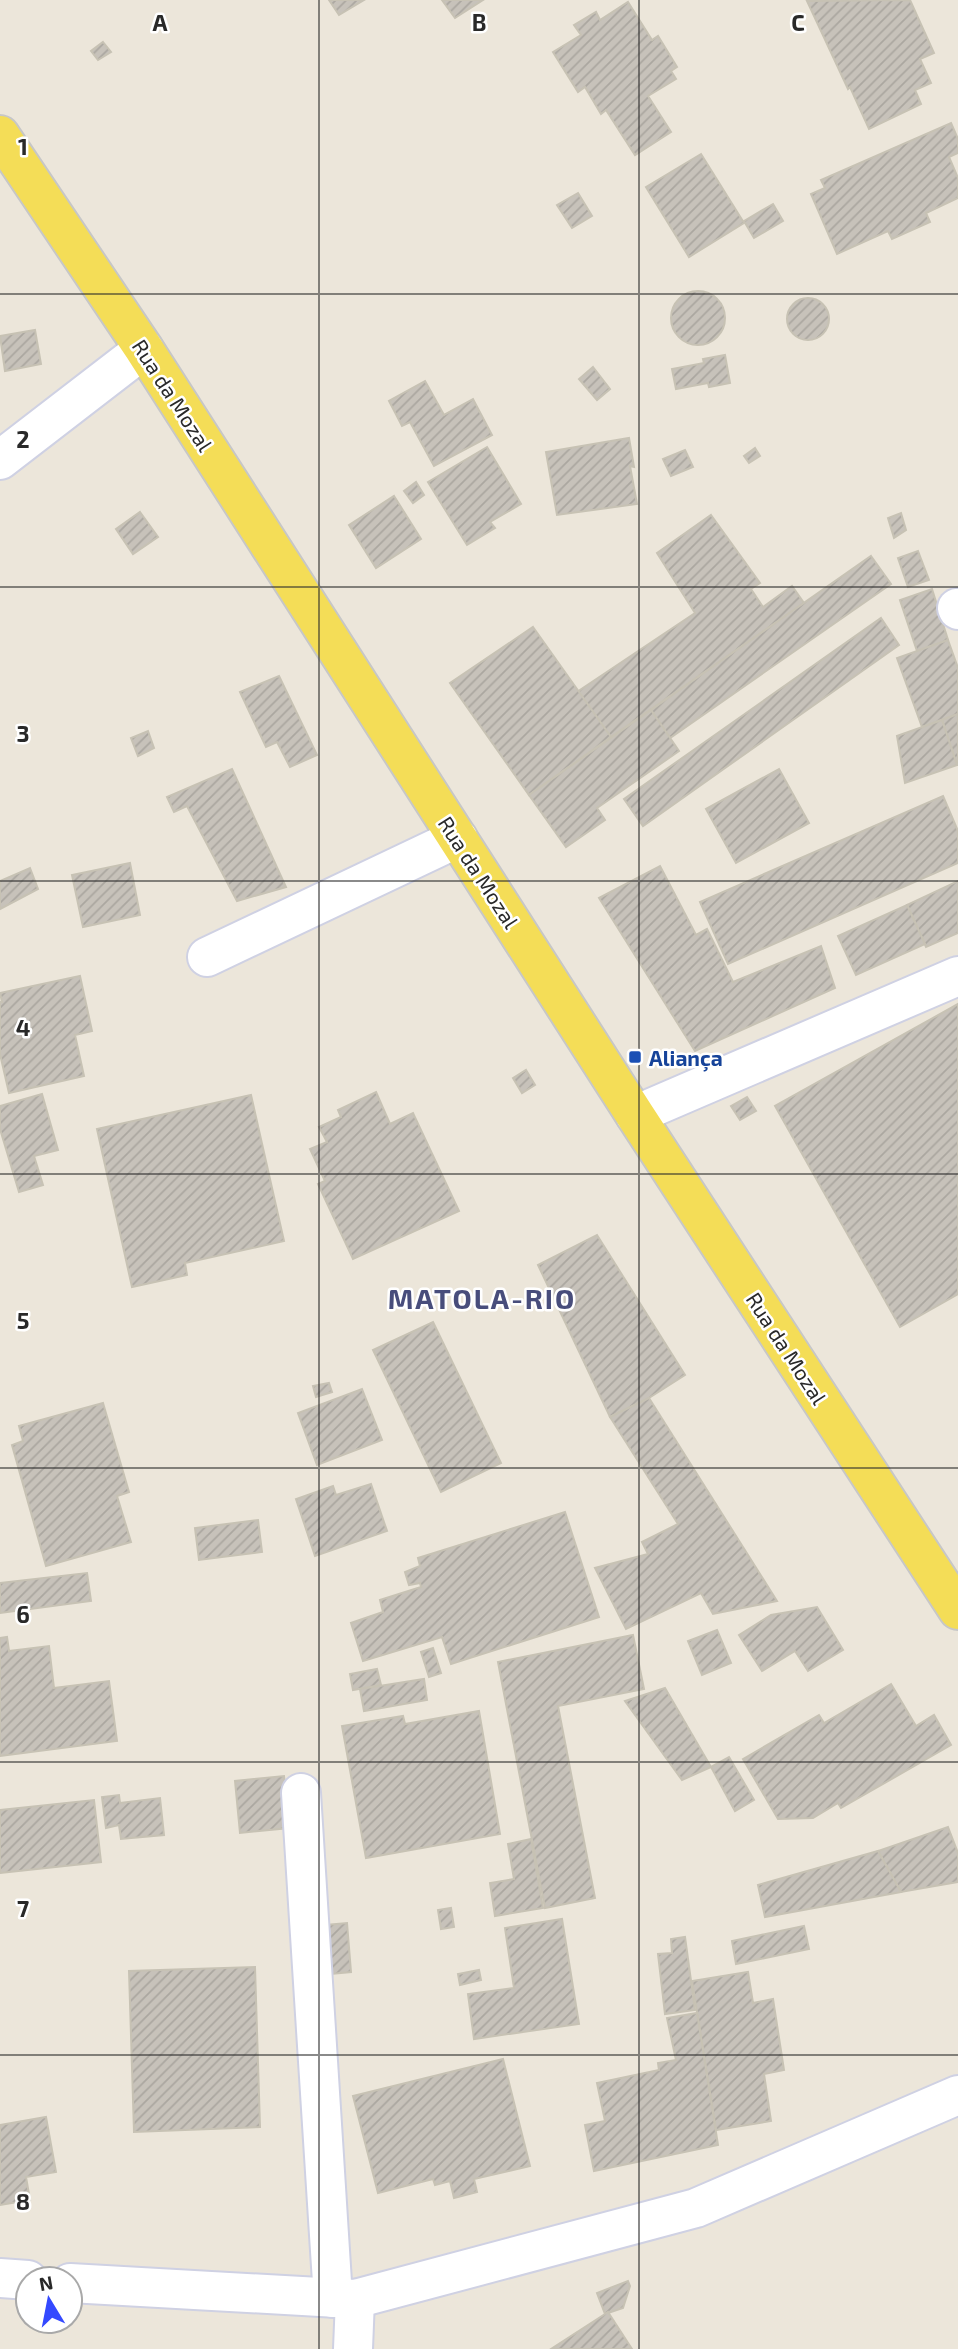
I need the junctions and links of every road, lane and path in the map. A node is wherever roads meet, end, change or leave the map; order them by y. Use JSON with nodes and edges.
{"nodes":[{"id":1,"x":4,"y":149,"type":"edge"},
{"id":2,"x":144,"y":349,"type":"junction"},
{"id":3,"x":0,"y":460,"type":"edge"},
{"id":4,"x":458,"y":838,"type":"junction"},
{"id":5,"x":207,"y":957,"type":"dead end"},
{"id":6,"x":958,"y":976,"type":"edge"},
{"id":7,"x":635,"y":1115,"type":"junction"},
{"id":8,"x":958,"y":1610,"type":"edge"},
{"id":9,"x":301,"y":1793,"type":"dead end"},
{"id":10,"x":958,"y":2095,"type":"edge"},
{"id":11,"x":84,"y":2284,"type":"edge"},
{"id":12,"x":344,"y":2299,"type":"junction"},
{"id":13,"x":353,"y":2349,"type":"edge"}],
"edges":[{"from":1,"to":2,"type":"main road","name":"Rua da Mozal"},
{"from":2,"to":3,"type":"street"},
{"from":2,"to":4,"type":"main road","name":"Rua da Mozal"},
{"from":4,"to":5,"type":"street"},
{"from":4,"to":7,"type":"main road","name":"Rua da Mozal"},
{"from":6,"to":7,"type":"street"},
{"from":7,"to":8,"type":"main road","name":"Rua da Mozal"},
{"from":9,"to":12,"type":"street"},
{"from":10,"to":12,"type":"street"},
{"from":11,"to":12,"type":"street"},
{"from":12,"to":13,"type":"street"}]}
